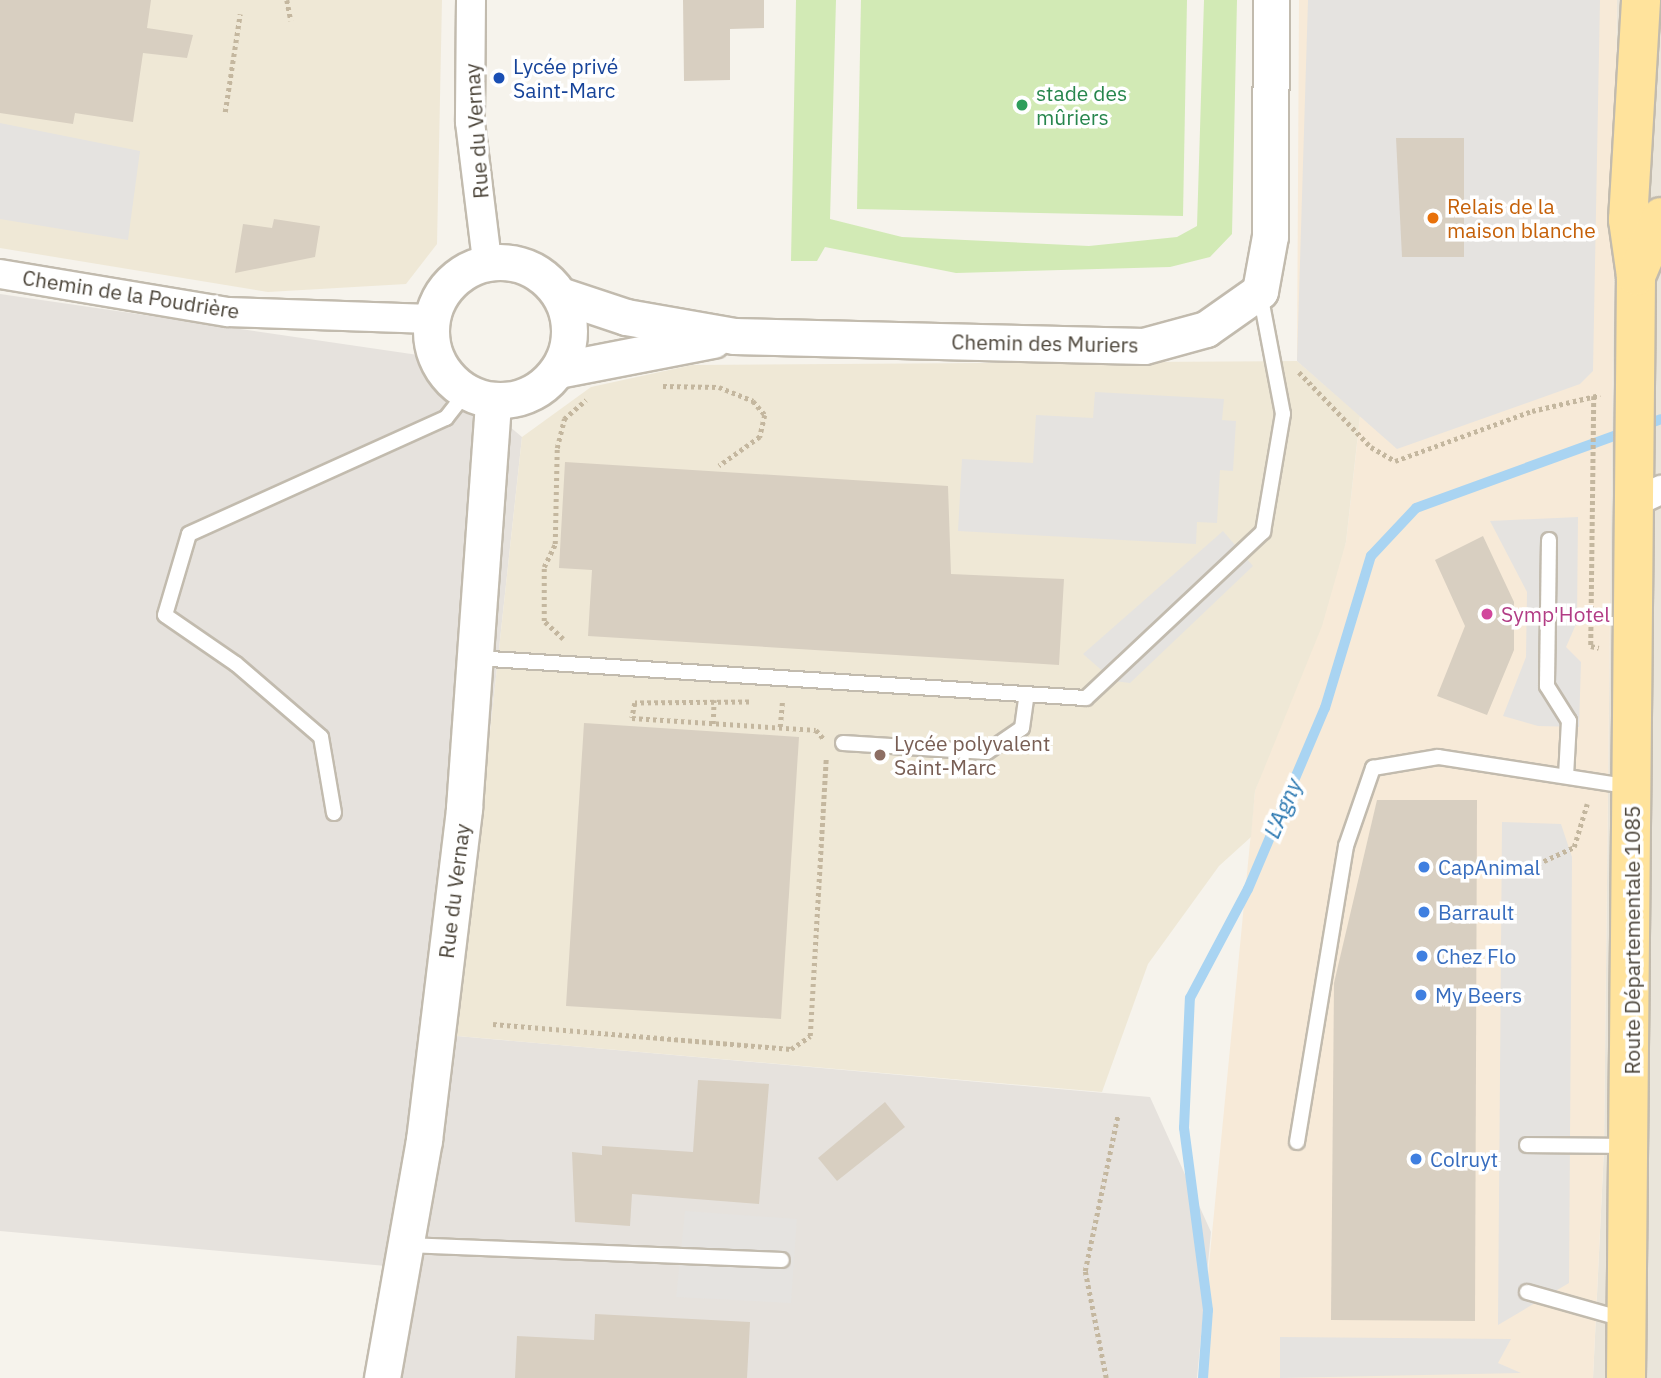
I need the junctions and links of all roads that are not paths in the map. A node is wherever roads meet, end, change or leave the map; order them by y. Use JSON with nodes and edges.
{"nodes":[{"id":1,"x":471,"y":0,"type":"edge"},
{"id":2,"x":1271,"y":0,"type":"edge"},
{"id":3,"x":1641,"y":0,"type":"edge"},
{"id":4,"x":1660,"y":221,"type":"edge"},
{"id":5,"x":488,"y":261,"type":"junction"},
{"id":6,"x":0,"y":274,"type":"edge"},
{"id":7,"x":1636,"y":276,"type":"junction"},
{"id":8,"x":1260,"y":291,"type":"junction"},
{"id":9,"x":560,"y":295,"type":"junction"},
{"id":10,"x":430,"y":319,"type":"junction"},
{"id":11,"x":734,"y":336,"type":"junction"},
{"id":12,"x":558,"y":370,"type":"junction"},
{"id":13,"x":479,"y":396,"type":"junction"},
{"id":14,"x":1644,"y":488,"type":"edge"},
{"id":15,"x":1549,"y":540,"type":"dead end"},
{"id":16,"x":475,"y":658,"type":"junction"},
{"id":17,"x":1027,"y":694,"type":"junction"},
{"id":18,"x":843,"y":743,"type":"dead end"},
{"id":19,"x":1566,"y":776,"type":"junction"},
{"id":20,"x":1633,"y":787,"type":"junction"},
{"id":21,"x":334,"y":813,"type":"dead end"},
{"id":22,"x":1297,"y":1142,"type":"dead end"},
{"id":23,"x":1527,"y":1145,"type":"dead end"},
{"id":24,"x":1630,"y":1146,"type":"junction"},
{"id":25,"x":407,"y":1245,"type":"junction"},
{"id":26,"x":782,"y":1260,"type":"dead end"},
{"id":27,"x":1527,"y":1292,"type":"dead end"},
{"id":28,"x":1627,"y":1319,"type":"junction"},
{"id":29,"x":382,"y":1378,"type":"edge"},
{"id":30,"x":1626,"y":1378,"type":"edge"}],
"edges":[{"from":1,"to":5,"type":"street","name":"Rue du Vernay"},
{"from":2,"to":8,"type":"street"},
{"from":3,"to":7,"type":"main road"},
{"from":4,"to":7,"type":"main road"},
{"from":5,"to":9,"type":"street"},
{"from":5,"to":10,"type":"street"},
{"from":6,"to":10,"type":"street","name":"Chemin de la Poudrière"},
{"from":7,"to":14,"type":"main road","name":"Route Départementale 1085"},
{"from":8,"to":11,"type":"street","name":"Chemin des Muriers"},
{"from":8,"to":17,"type":"lane"},
{"from":9,"to":11,"type":"street","name":"Chemin des Muriers"},
{"from":9,"to":12,"type":"street"},
{"from":10,"to":13,"type":"street"},
{"from":11,"to":12,"type":"street","name":"Chemin des Muriers"},
{"from":12,"to":13,"type":"street"},
{"from":13,"to":16,"type":"street","name":"Rue du Vernay"},
{"from":13,"to":21,"type":"lane"},
{"from":14,"to":20,"type":"main road","name":"Route Départementale 1085"},
{"from":15,"to":19,"type":"lane"},
{"from":16,"to":17,"type":"lane"},
{"from":16,"to":25,"type":"street","name":"Rue du Vernay"},
{"from":17,"to":18,"type":"lane"},
{"from":19,"to":20,"type":"lane"},
{"from":19,"to":22,"type":"lane"},
{"from":20,"to":24,"type":"main road","name":"Route Départementale 1085"},
{"from":23,"to":24,"type":"lane"},
{"from":24,"to":28,"type":"main road","name":"Route Départementale 1085"},
{"from":25,"to":26,"type":"lane"},
{"from":25,"to":29,"type":"street","name":"Rue du Vernay"},
{"from":27,"to":28,"type":"lane"},
{"from":28,"to":30,"type":"main road","name":"Route Départementale 1085"}]}
